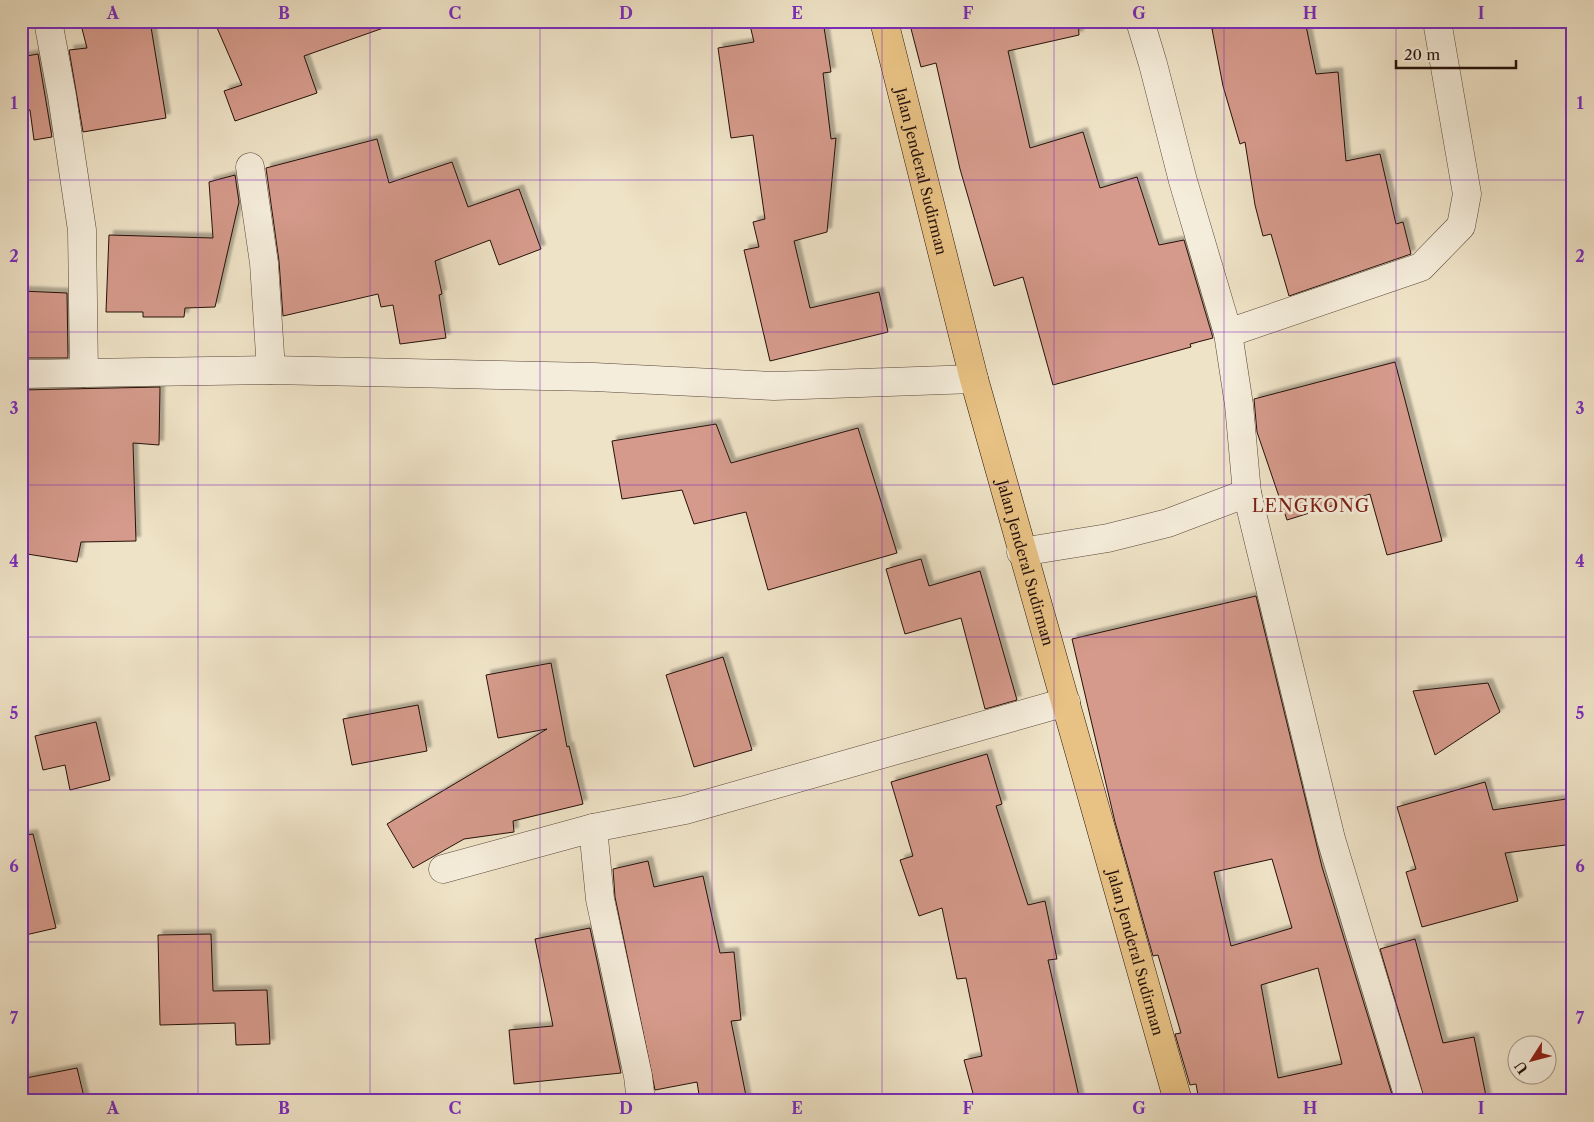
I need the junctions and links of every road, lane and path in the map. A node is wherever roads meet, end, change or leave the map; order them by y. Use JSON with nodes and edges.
{"nodes":[{"id":1,"x":48,"y":21,"type":"edge"},
{"id":2,"x":884,"y":21,"type":"edge"},
{"id":3,"x":1140,"y":21,"type":"edge"},
{"id":4,"x":1437,"y":21,"type":"edge"},
{"id":5,"x":250,"y":167,"type":"dead end"},
{"id":6,"x":1228,"y":334,"type":"junction"},
{"id":7,"x":271,"y":370,"type":"junction"},
{"id":8,"x":84,"y":373,"type":"junction"},
{"id":9,"x":21,"y":374,"type":"edge"},
{"id":10,"x":974,"y":379,"type":"junction"},
{"id":11,"x":1246,"y":493,"type":"junction"},
{"id":12,"x":1021,"y":552,"type":"junction"},
{"id":13,"x":1066,"y":702,"type":"junction"},
{"id":14,"x":592,"y":828,"type":"junction"},
{"id":15,"x":443,"y":869,"type":"dead end"},
{"id":16,"x":641,"y":1101,"type":"edge"},
{"id":17,"x":1178,"y":1101,"type":"edge"},
{"id":18,"x":1410,"y":1101,"type":"edge"}],
"edges":[{"from":1,"to":8,"type":"street"},
{"from":2,"to":10,"type":"main road","name":"Jalan Jenderal Sudirman"},
{"from":3,"to":6,"type":"street"},
{"from":4,"to":6,"type":"street"},
{"from":5,"to":7,"type":"street"},
{"from":6,"to":11,"type":"street"},
{"from":7,"to":8,"type":"street"},
{"from":7,"to":10,"type":"street"},
{"from":8,"to":9,"type":"street"},
{"from":10,"to":12,"type":"main road","name":"Jalan Jenderal Sudirman"},
{"from":11,"to":12,"type":"street"},
{"from":11,"to":18,"type":"street"},
{"from":12,"to":13,"type":"main road","name":"Jalan Jenderal Sudirman"},
{"from":13,"to":14,"type":"street"},
{"from":13,"to":17,"type":"main road","name":"Jalan Jenderal Sudirman"},
{"from":14,"to":15,"type":"street"},
{"from":14,"to":16,"type":"street"}]}
